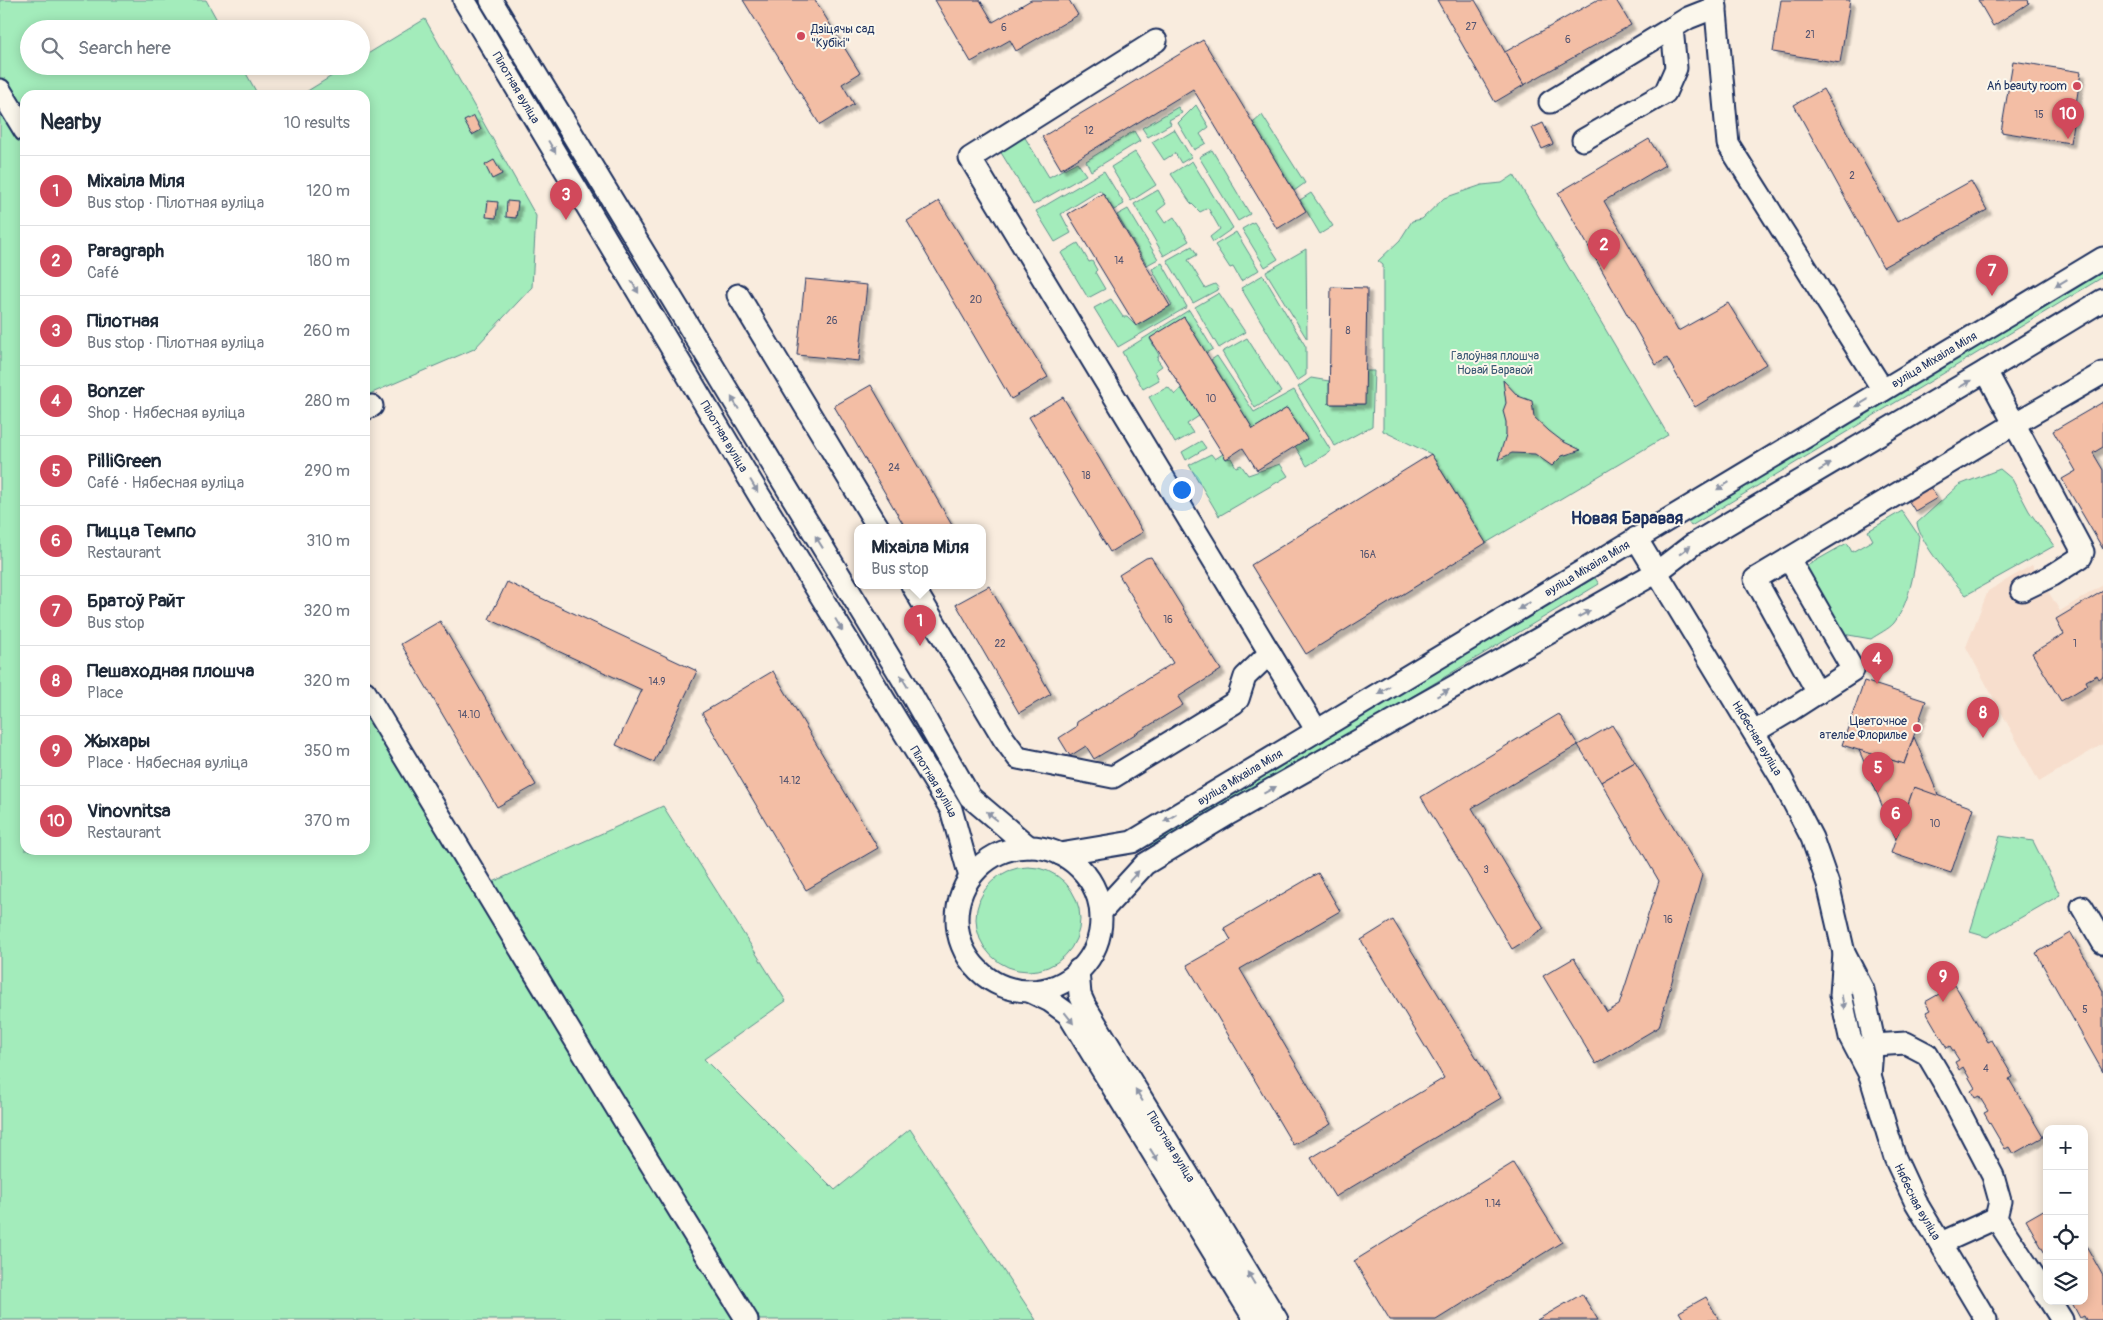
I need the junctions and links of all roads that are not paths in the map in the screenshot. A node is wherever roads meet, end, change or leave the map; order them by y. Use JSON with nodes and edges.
{"nodes":[{"id":1,"x":464,"y":0,"type":"edge"},
{"id":2,"x":1716,"y":4,"type":"edge"},
{"id":3,"x":495,"y":7,"type":"edge"},
{"id":4,"x":479,"y":25,"type":"junction"},
{"id":5,"x":1672,"y":28,"type":"junction"},
{"id":6,"x":1156,"y":41,"type":"dead end"},
{"id":7,"x":0,"y":90,"type":"edge"},
{"id":8,"x":1550,"y":102,"type":"dead end"},
{"id":9,"x":20,"y":123,"type":"edge"},
{"id":10,"x":1583,"y":140,"type":"dead end"},
{"id":11,"x":2103,"y":258,"type":"edge"},
{"id":12,"x":738,"y":295,"type":"dead end"},
{"id":13,"x":2103,"y":300,"type":"edge"},
{"id":14,"x":1986,"y":371,"type":"junction"},
{"id":15,"x":2103,"y":373,"type":"edge"},
{"id":16,"x":1883,"y":390,"type":"junction"},
{"id":17,"x":2014,"y":424,"type":"junction"},
{"id":18,"x":876,"y":524,"type":"edge"},
{"id":19,"x":1636,"y":538,"type":"junction"},
{"id":20,"x":1788,"y":559,"type":"junction"},
{"id":21,"x":1657,"y":572,"type":"junction"},
{"id":22,"x":914,"y":589,"type":"edge"},
{"id":23,"x":2022,"y":590,"type":"dead end"},
{"id":24,"x":1270,"y":653,"type":"junction"},
{"id":25,"x":1818,"y":693,"type":"junction"},
{"id":26,"x":370,"y":700,"type":"edge"},
{"id":27,"x":1317,"y":730,"type":"junction"},
{"id":28,"x":1754,"y":732,"type":"junction"},
{"id":29,"x":1030,"y":847,"type":"junction"},
{"id":30,"x":1060,"y":854,"type":"junction"},
{"id":31,"x":970,"y":877,"type":"junction"},
{"id":32,"x":2082,"y":907,"type":"dead end"},
{"id":33,"x":1101,"y":912,"type":"junction"},
{"id":34,"x":2103,"y":943,"type":"edge"},
{"id":35,"x":1844,"y":953,"type":"junction"},
{"id":36,"x":1078,"y":970,"type":"junction"},
{"id":37,"x":1029,"y":991,"type":"junction"},
{"id":38,"x":1873,"y":1045,"type":"junction"},
{"id":39,"x":1870,"y":1075,"type":"junction"},
{"id":40,"x":1996,"y":1218,"type":"junction"},
{"id":41,"x":1941,"y":1243,"type":"junction"},
{"id":42,"x":2043,"y":1290,"type":"edge"},
{"id":43,"x":2053,"y":1305,"type":"edge"},
{"id":44,"x":747,"y":1320,"type":"edge"},
{"id":45,"x":1255,"y":1320,"type":"edge"},
{"id":46,"x":1277,"y":1320,"type":"edge"},
{"id":47,"x":1986,"y":1320,"type":"edge"},
{"id":48,"x":2062,"y":1320,"type":"edge"}],
"edges":[{"from":1,"to":4,"type":"street","name":"Пілотная вуліца"},
{"from":2,"to":5,"type":"street"},
{"from":2,"to":16,"type":"street"},
{"from":3,"to":4,"type":"street"},
{"from":29,"to":3,"type":"street","name":"Пілотная вуліца","one_way":true},
{"from":4,"to":31,"type":"street","name":"Пілотная вуліца","one_way":true},
{"from":5,"to":8,"type":"street"},
{"from":5,"to":10,"type":"street"},
{"from":6,"to":24,"type":"street"},
{"from":7,"to":9,"type":"street"},
{"from":11,"to":16,"type":"street","name":"вуліца Міхаіла Міля","one_way":true},
{"from":12,"to":18,"type":"street"},
{"from":13,"to":14,"type":"street"},
{"from":14,"to":17,"type":"street"},
{"from":21,"to":14,"type":"street","one_way":true},
{"from":15,"to":17,"type":"street"},
{"from":16,"to":19,"type":"street","name":"вуліца Міхаіла Міля","one_way":true},
{"from":17,"to":20,"type":"street"},
{"from":17,"to":23,"type":"street"},
{"from":19,"to":21,"type":"street","name":"Нябесная вуліца"},
{"from":19,"to":27,"type":"street","name":"вуліца Міхаіла Міля","one_way":true},
{"from":20,"to":25,"type":"street"},
{"from":20,"to":25,"type":"street"},
{"from":21,"to":28,"type":"street","name":"Нябесная вуліца"},
{"from":33,"to":21,"type":"street","one_way":true},
{"from":22,"to":24,"type":"street"},
{"from":24,"to":27,"type":"street"},
{"from":25,"to":28,"type":"street"},
{"from":26,"to":44,"type":"street"},
{"from":27,"to":30,"type":"street","name":"вуліца Міхаіла Міля","one_way":true},
{"from":28,"to":35,"type":"street","name":"Нябесная вуліца"},
{"from":29,"to":30,"type":"street"},
{"from":29,"to":31,"type":"street"},
{"from":30,"to":33,"type":"street"},
{"from":31,"to":37,"type":"street"},
{"from":32,"to":34,"type":"street"},
{"from":33,"to":36,"type":"street"},
{"from":35,"to":38,"type":"street","name":"Нябесная вуліца"},
{"from":35,"to":39,"type":"street","name":"Нябесная вуліца","one_way":true},
{"from":36,"to":37,"type":"street"},
{"from":46,"to":36,"type":"street","name":"Пілотная вуліца","one_way":true},
{"from":37,"to":45,"type":"street","name":"Пілотная вуліца","one_way":true},
{"from":38,"to":39,"type":"street","name":"Нябесная вуліца"},
{"from":38,"to":40,"type":"street"},
{"from":39,"to":41,"type":"street","name":"Нябесная вуліца"},
{"from":40,"to":41,"type":"street"},
{"from":40,"to":42,"type":"street"},
{"from":41,"to":47,"type":"street","name":"Нябесная вуліца"},
{"from":43,"to":48,"type":"street"}]}
